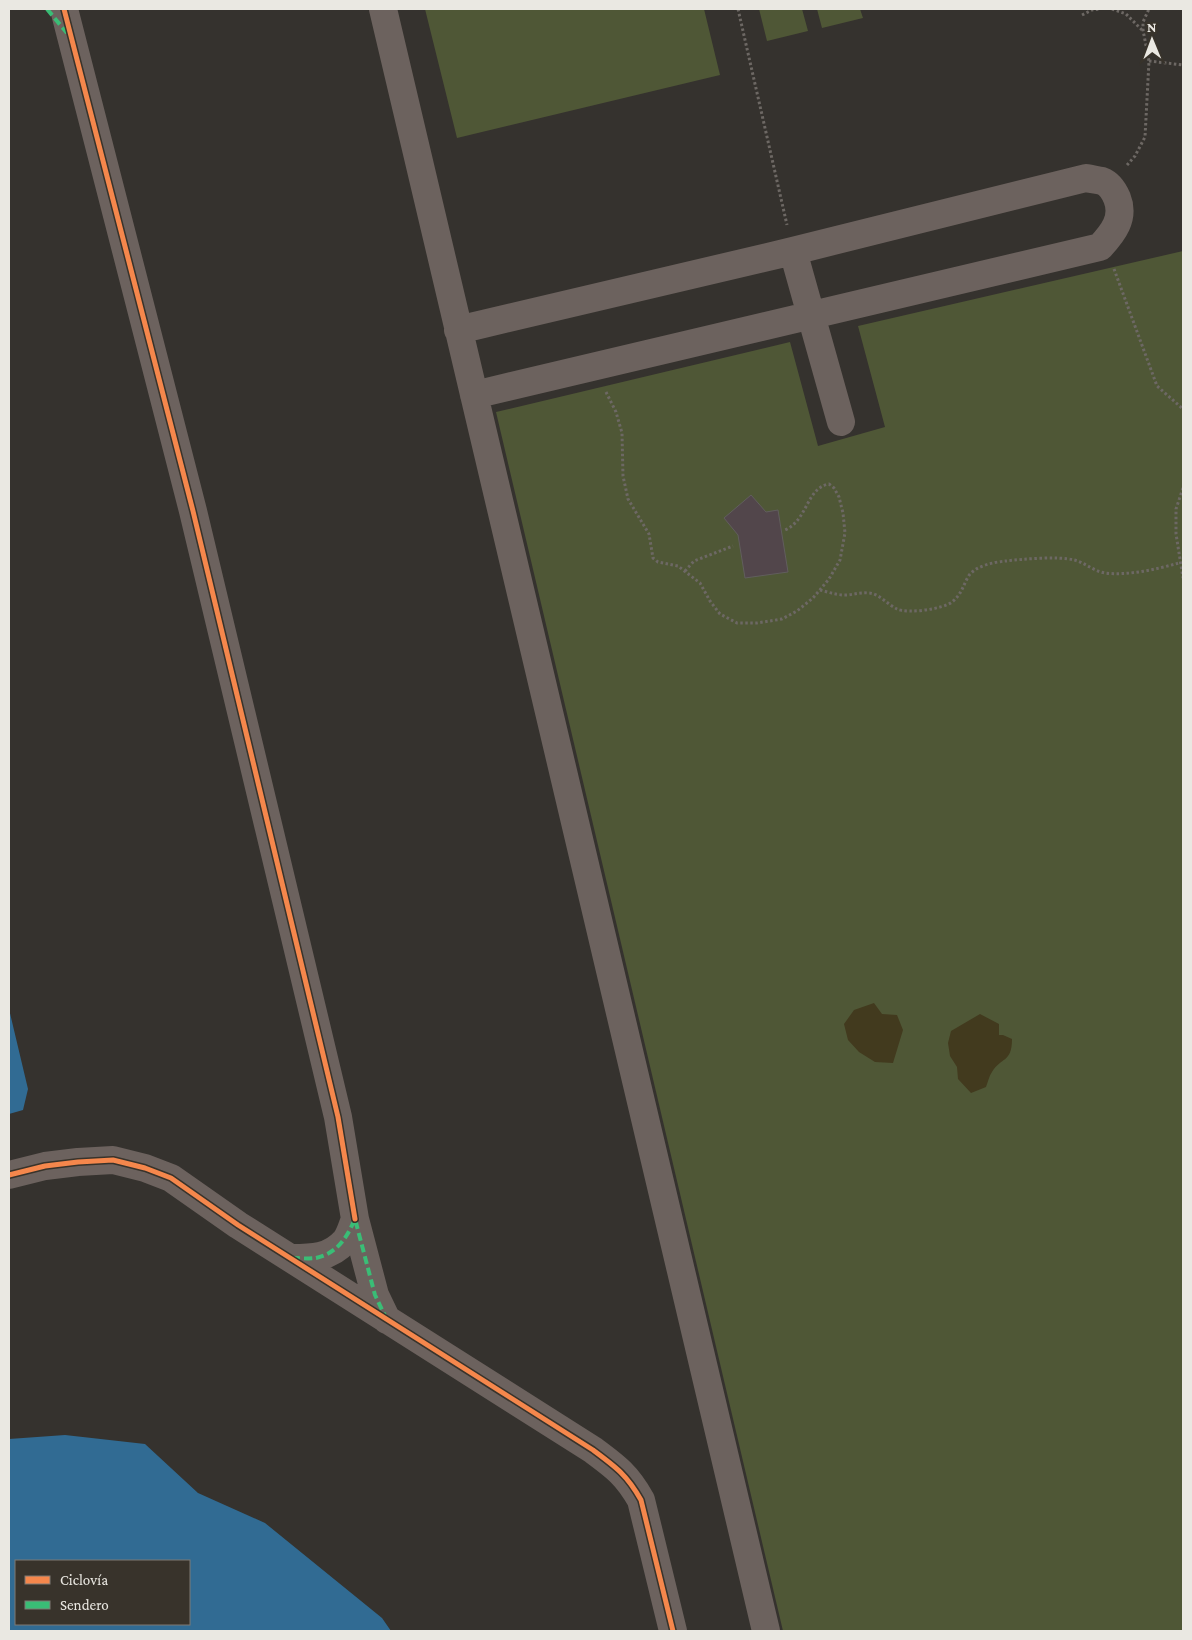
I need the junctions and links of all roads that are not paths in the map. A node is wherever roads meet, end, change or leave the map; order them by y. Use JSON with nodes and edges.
{"nodes":[{"id":1,"x":47,"y":9,"type":"edge"},
{"id":2,"x":64,"y":9,"type":"edge"},
{"id":3,"x":383,"y":9,"type":"edge"},
{"id":4,"x":70,"y":36,"type":"junction"},
{"id":5,"x":794,"y":251,"type":"junction"},
{"id":6,"x":811,"y":316,"type":"junction"},
{"id":7,"x":458,"y":330,"type":"junction"},
{"id":8,"x":474,"y":395,"type":"junction"},
{"id":9,"x":841,"y":422,"type":"dead end"},
{"id":10,"x":9,"y":1175,"type":"edge"},
{"id":11,"x":355,"y":1219,"type":"junction"},
{"id":12,"x":291,"y":1258,"type":"junction"},
{"id":13,"x":387,"y":1320,"type":"junction"},
{"id":14,"x":673,"y":1631,"type":"edge"},
{"id":15,"x":766,"y":1631,"type":"edge"}],
"edges":[{"from":1,"to":4,"type":"street"},
{"from":2,"to":4,"type":"street"},
{"from":3,"to":7,"type":"street"},
{"from":4,"to":11,"type":"street"},
{"from":5,"to":6,"type":"street"},
{"from":5,"to":6,"type":"street"},
{"from":5,"to":7,"type":"street"},
{"from":6,"to":8,"type":"street"},
{"from":6,"to":9,"type":"street"},
{"from":7,"to":8,"type":"street"},
{"from":8,"to":15,"type":"street"},
{"from":10,"to":12,"type":"street"},
{"from":11,"to":12,"type":"street"},
{"from":11,"to":13,"type":"street"},
{"from":12,"to":13,"type":"street"},
{"from":13,"to":14,"type":"street"}]}
